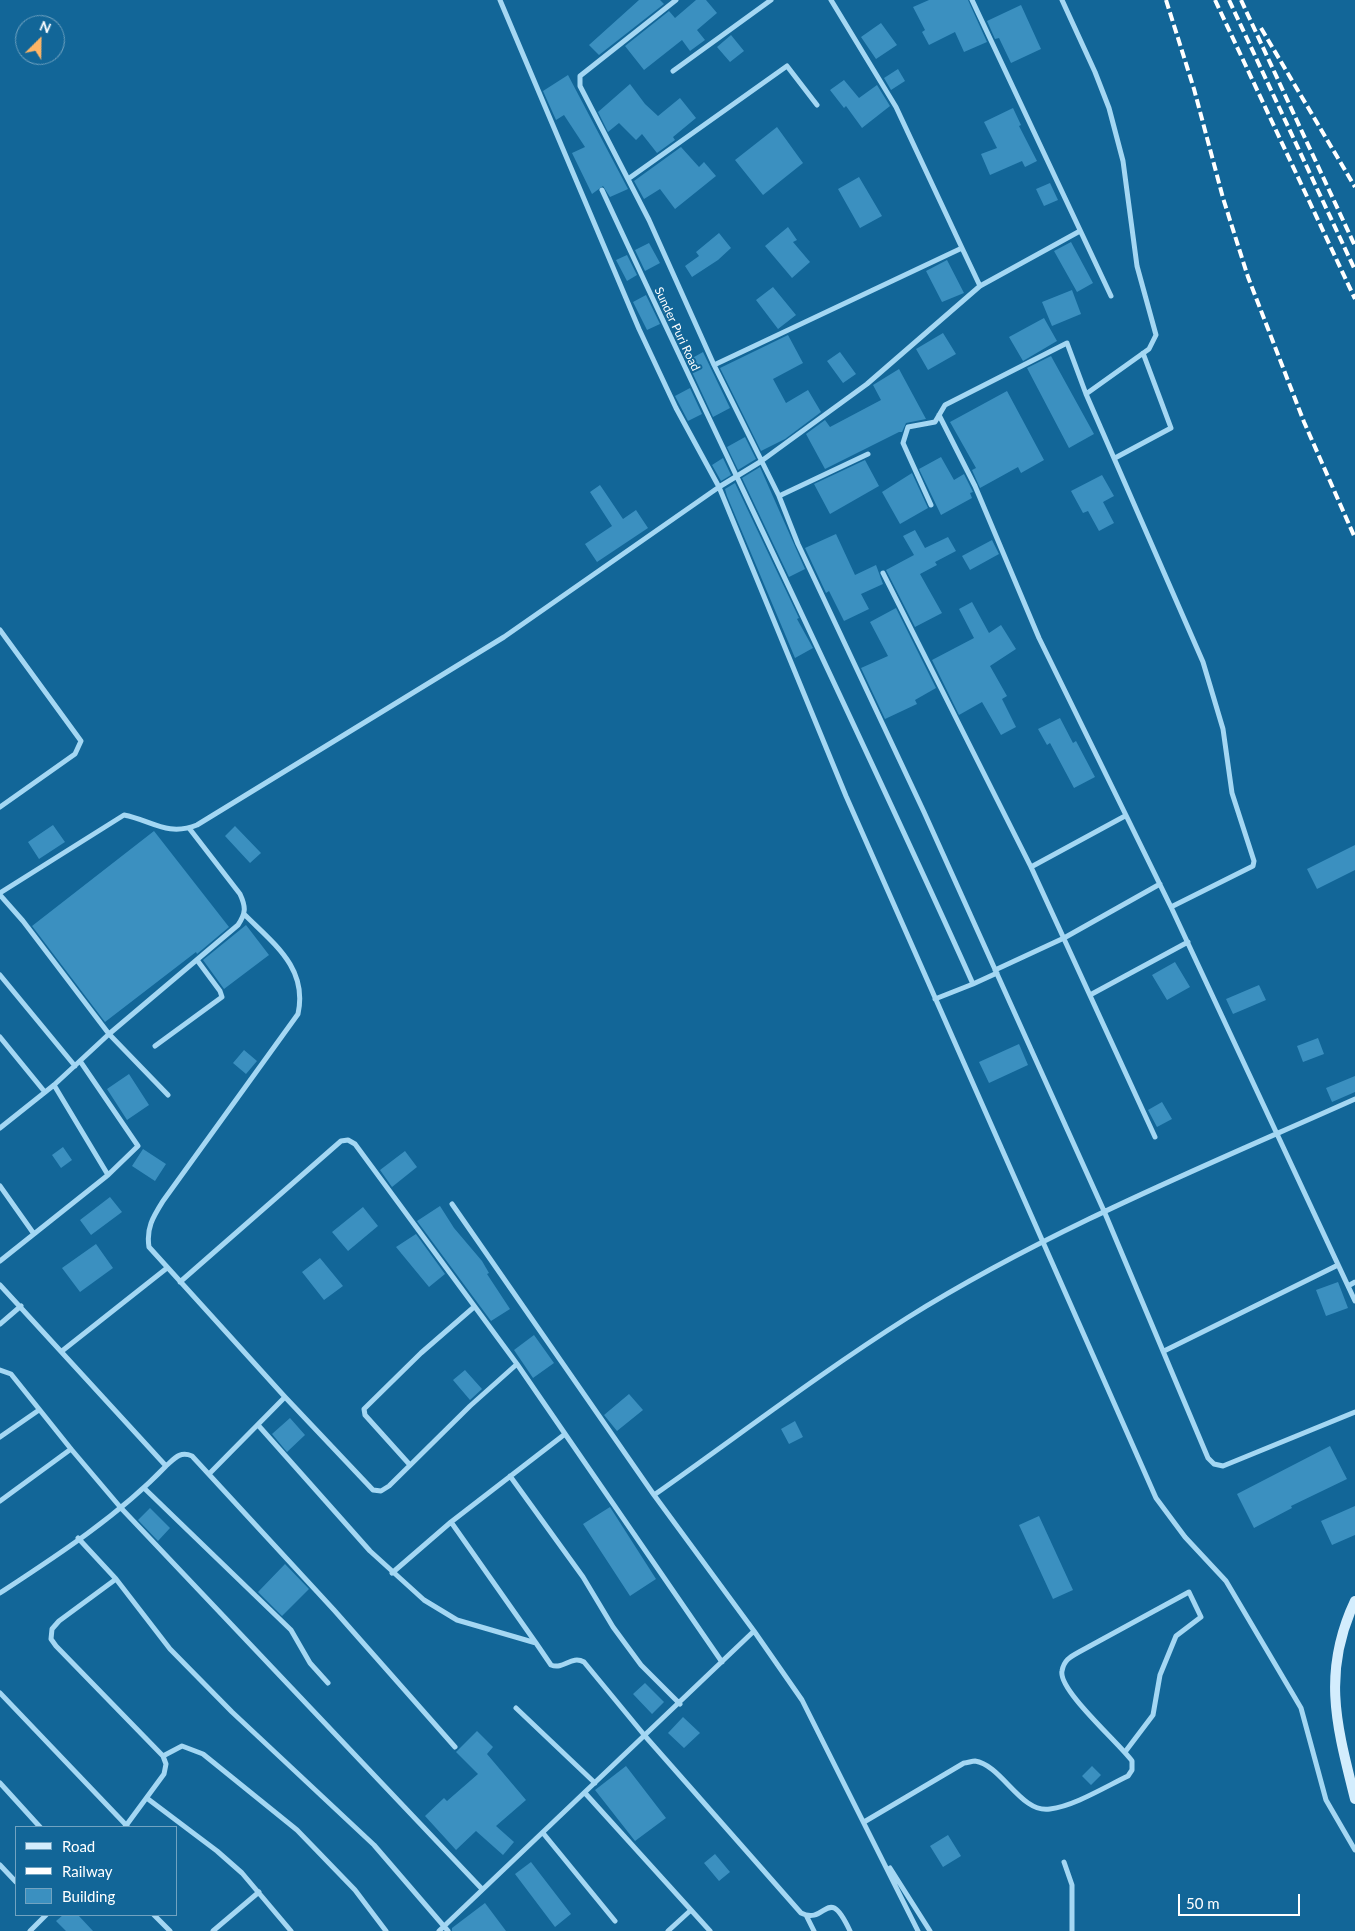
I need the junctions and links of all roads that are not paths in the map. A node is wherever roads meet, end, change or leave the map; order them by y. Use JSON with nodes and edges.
{"nodes":[{"id":1,"x":500,"y":0,"type":"edge"},
{"id":2,"x":676,"y":0,"type":"edge"},
{"id":3,"x":771,"y":0,"type":"edge"},
{"id":4,"x":831,"y":0,"type":"edge"},
{"id":5,"x":972,"y":0,"type":"edge"},
{"id":6,"x":1062,"y":0,"type":"edge"},
{"id":7,"x":673,"y":71,"type":"dead end"},
{"id":8,"x":817,"y":105,"type":"dead end"},
{"id":9,"x":628,"y":179,"type":"junction"},
{"id":10,"x":602,"y":190,"type":"dead end"},
{"id":11,"x":1080,"y":232,"type":"junction"},
{"id":12,"x":962,"y":248,"type":"junction"},
{"id":13,"x":980,"y":286,"type":"junction"},
{"id":14,"x":1111,"y":296,"type":"dead end"},
{"id":15,"x":1143,"y":353,"type":"junction"},
{"id":16,"x":714,"y":364,"type":"junction"},
{"id":17,"x":1086,"y":394,"type":"junction"},
{"id":18,"x":939,"y":416,"type":"junction"},
{"id":19,"x":868,"y":454,"type":"dead end"},
{"id":20,"x":1115,"y":458,"type":"junction"},
{"id":21,"x":760,"y":462,"type":"junction"},
{"id":22,"x":735,"y":477,"type":"junction"},
{"id":23,"x":719,"y":487,"type":"junction"},
{"id":24,"x":779,"y":496,"type":"junction"},
{"id":25,"x":931,"y":506,"type":"dead end"},
{"id":26,"x":882,"y":573,"type":"dead end"},
{"id":27,"x":0,"y":630,"type":"edge"},
{"id":28,"x":0,"y":807,"type":"edge"},
{"id":29,"x":1125,"y":816,"type":"junction"},
{"id":30,"x":189,"y":828,"type":"junction"},
{"id":31,"x":1031,"y":868,"type":"junction"},
{"id":32,"x":1160,"y":884,"type":"junction"},
{"id":33,"x":0,"y":894,"type":"edge"},
{"id":34,"x":1171,"y":907,"type":"junction"},
{"id":35,"x":245,"y":915,"type":"junction"},
{"id":36,"x":1064,"y":938,"type":"junction"},
{"id":37,"x":1188,"y":942,"type":"junction"},
{"id":38,"x":197,"y":960,"type":"junction"},
{"id":39,"x":996,"y":972,"type":"junction"},
{"id":40,"x":0,"y":975,"type":"edge"},
{"id":41,"x":973,"y":984,"type":"junction"},
{"id":42,"x":1090,"y":994,"type":"junction"},
{"id":43,"x":935,"y":999,"type":"junction"},
{"id":44,"x":109,"y":1034,"type":"junction"},
{"id":45,"x":0,"y":1037,"type":"edge"},
{"id":46,"x":155,"y":1046,"type":"dead end"},
{"id":47,"x":80,"y":1061,"type":"junction"},
{"id":48,"x":75,"y":1066,"type":"junction"},
{"id":49,"x":54,"y":1085,"type":"junction"},
{"id":50,"x":44,"y":1091,"type":"junction"},
{"id":51,"x":168,"y":1094,"type":"dead end"},
{"id":52,"x":1355,"y":1099,"type":"edge"},
{"id":53,"x":0,"y":1128,"type":"edge"},
{"id":54,"x":1278,"y":1134,"type":"junction"},
{"id":55,"x":1156,"y":1137,"type":"dead end"},
{"id":56,"x":108,"y":1175,"type":"junction"},
{"id":57,"x":0,"y":1186,"type":"edge"},
{"id":58,"x":452,"y":1204,"type":"dead end"},
{"id":59,"x":1104,"y":1211,"type":"junction"},
{"id":60,"x":34,"y":1234,"type":"junction"},
{"id":61,"x":1043,"y":1241,"type":"junction"},
{"id":62,"x":0,"y":1261,"type":"edge"},
{"id":63,"x":1338,"y":1266,"type":"junction"},
{"id":64,"x":168,"y":1268,"type":"junction"},
{"id":65,"x":180,"y":1282,"type":"junction"},
{"id":66,"x":1355,"y":1282,"type":"edge"},
{"id":67,"x":0,"y":1284,"type":"edge"},
{"id":68,"x":1348,"y":1286,"type":"junction"},
{"id":69,"x":1355,"y":1301,"type":"edge"},
{"id":70,"x":21,"y":1306,"type":"junction"},
{"id":71,"x":474,"y":1307,"type":"junction"},
{"id":72,"x":0,"y":1324,"type":"edge"},
{"id":73,"x":62,"y":1351,"type":"junction"},
{"id":74,"x":1164,"y":1351,"type":"junction"},
{"id":75,"x":517,"y":1364,"type":"junction"},
{"id":76,"x":0,"y":1370,"type":"edge"},
{"id":77,"x":285,"y":1397,"type":"junction"},
{"id":78,"x":39,"y":1410,"type":"junction"},
{"id":79,"x":1355,"y":1412,"type":"edge"},
{"id":80,"x":258,"y":1425,"type":"junction"},
{"id":81,"x":566,"y":1434,"type":"junction"},
{"id":82,"x":0,"y":1437,"type":"edge"},
{"id":83,"x":71,"y":1449,"type":"junction"},
{"id":84,"x":410,"y":1465,"type":"junction"},
{"id":85,"x":166,"y":1466,"type":"junction"},
{"id":86,"x":209,"y":1474,"type":"junction"},
{"id":87,"x":510,"y":1476,"type":"junction"},
{"id":88,"x":144,"y":1488,"type":"junction"},
{"id":89,"x":654,"y":1495,"type":"junction"},
{"id":90,"x":0,"y":1501,"type":"edge"},
{"id":91,"x":121,"y":1508,"type":"junction"},
{"id":92,"x":450,"y":1522,"type":"junction"},
{"id":93,"x":78,"y":1538,"type":"junction"},
{"id":94,"x":392,"y":1573,"type":"junction"},
{"id":95,"x":116,"y":1580,"type":"junction"},
{"id":96,"x":0,"y":1593,"type":"edge"},
{"id":97,"x":1355,"y":1601,"type":"edge"},
{"id":98,"x":754,"y":1631,"type":"junction"},
{"id":99,"x":536,"y":1644,"type":"junction"},
{"id":100,"x":722,"y":1662,"type":"junction"},
{"id":101,"x":328,"y":1683,"type":"dead end"},
{"id":102,"x":0,"y":1693,"type":"edge"},
{"id":103,"x":680,"y":1704,"type":"junction"},
{"id":104,"x":516,"y":1708,"type":"dead end"},
{"id":105,"x":645,"y":1736,"type":"junction"},
{"id":106,"x":455,"y":1747,"type":"dead end"},
{"id":107,"x":1126,"y":1752,"type":"junction"},
{"id":108,"x":163,"y":1756,"type":"junction"},
{"id":109,"x":0,"y":1783,"type":"edge"},
{"id":110,"x":595,"y":1783,"type":"junction"},
{"id":111,"x":585,"y":1793,"type":"junction"},
{"id":112,"x":148,"y":1798,"type":"junction"},
{"id":113,"x":1355,"y":1799,"type":"edge"},
{"id":114,"x":864,"y":1822,"type":"junction"},
{"id":115,"x":39,"y":1826,"type":"edge"},
{"id":116,"x":126,"y":1826,"type":"edge"},
{"id":117,"x":543,"y":1833,"type":"junction"},
{"id":118,"x":879,"y":1850,"type":"junction"},
{"id":119,"x":1355,"y":1850,"type":"edge"},
{"id":120,"x":1064,"y":1862,"type":"dead end"},
{"id":121,"x":0,"y":1865,"type":"edge"},
{"id":122,"x":15,"y":1881,"type":"edge"},
{"id":123,"x":482,"y":1889,"type":"junction"},
{"id":124,"x":260,"y":1892,"type":"junction"},
{"id":125,"x":691,"y":1910,"type":"junction"},
{"id":126,"x":806,"y":1915,"type":"junction"},
{"id":127,"x":45,"y":1916,"type":"edge"},
{"id":128,"x":155,"y":1916,"type":"edge"},
{"id":129,"x":615,"y":1921,"type":"dead end"},
{"id":130,"x":446,"y":1929,"type":"edge"},
{"id":131,"x":30,"y":1931,"type":"edge"},
{"id":132,"x":170,"y":1931,"type":"edge"},
{"id":133,"x":213,"y":1931,"type":"edge"},
{"id":134,"x":291,"y":1931,"type":"edge"},
{"id":135,"x":386,"y":1931,"type":"edge"},
{"id":136,"x":439,"y":1931,"type":"edge"},
{"id":137,"x":668,"y":1931,"type":"edge"},
{"id":138,"x":710,"y":1931,"type":"edge"},
{"id":139,"x":814,"y":1931,"type":"edge"},
{"id":140,"x":850,"y":1931,"type":"edge"},
{"id":141,"x":918,"y":1931,"type":"edge"},
{"id":142,"x":930,"y":1931,"type":"edge"},
{"id":143,"x":1072,"y":1931,"type":"edge"}],
"edges":[{"from":1,"to":23,"type":"street"},
{"from":2,"to":9,"type":"street"},
{"from":3,"to":7,"type":"street"},
{"from":4,"to":12,"type":"street"},
{"from":5,"to":11,"type":"street"},
{"from":6,"to":15,"type":"street"},
{"from":8,"to":9,"type":"street"},
{"from":9,"to":16,"type":"street"},
{"from":10,"to":22,"type":"street","name":"Sunder Puri Road"},
{"from":11,"to":13,"type":"street"},
{"from":11,"to":14,"type":"street"},
{"from":12,"to":13,"type":"street"},
{"from":12,"to":16,"type":"street"},
{"from":13,"to":21,"type":"street"},
{"from":15,"to":17,"type":"street"},
{"from":15,"to":20,"type":"street"},
{"from":16,"to":21,"type":"street"},
{"from":17,"to":18,"type":"street"},
{"from":17,"to":20,"type":"street"},
{"from":18,"to":25,"type":"street"},
{"from":18,"to":29,"type":"street"},
{"from":19,"to":24,"type":"street"},
{"from":20,"to":34,"type":"street"},
{"from":21,"to":22,"type":"street"},
{"from":21,"to":24,"type":"street"},
{"from":22,"to":23,"type":"street"},
{"from":22,"to":41,"type":"street","name":"Sunder Puri Road"},
{"from":23,"to":30,"type":"street"},
{"from":23,"to":43,"type":"street"},
{"from":24,"to":39,"type":"street"},
{"from":26,"to":31,"type":"street"},
{"from":27,"to":28,"type":"street"},
{"from":29,"to":31,"type":"street"},
{"from":29,"to":32,"type":"street"},
{"from":30,"to":33,"type":"street"},
{"from":30,"to":35,"type":"street"},
{"from":31,"to":36,"type":"street"},
{"from":32,"to":34,"type":"street"},
{"from":32,"to":36,"type":"street"},
{"from":33,"to":44,"type":"street"},
{"from":34,"to":37,"type":"street"},
{"from":35,"to":38,"type":"street"},
{"from":35,"to":64,"type":"street"},
{"from":36,"to":39,"type":"street"},
{"from":36,"to":42,"type":"street"},
{"from":37,"to":42,"type":"street"},
{"from":37,"to":54,"type":"street"},
{"from":38,"to":44,"type":"street"},
{"from":38,"to":46,"type":"street"},
{"from":39,"to":41,"type":"street"},
{"from":39,"to":59,"type":"street"},
{"from":40,"to":48,"type":"street"},
{"from":41,"to":43,"type":"street"},
{"from":42,"to":55,"type":"street"},
{"from":43,"to":61,"type":"street"},
{"from":44,"to":47,"type":"street"},
{"from":44,"to":51,"type":"street"},
{"from":45,"to":50,"type":"street"},
{"from":47,"to":48,"type":"street"},
{"from":47,"to":56,"type":"street"},
{"from":48,"to":49,"type":"street"},
{"from":49,"to":50,"type":"street"},
{"from":49,"to":56,"type":"street"},
{"from":50,"to":53,"type":"street"},
{"from":52,"to":54,"type":"street"},
{"from":54,"to":59,"type":"street"},
{"from":54,"to":63,"type":"street"},
{"from":56,"to":60,"type":"street"},
{"from":57,"to":60,"type":"street"},
{"from":58,"to":89,"type":"street"},
{"from":59,"to":61,"type":"street"},
{"from":59,"to":74,"type":"street"},
{"from":60,"to":62,"type":"street"},
{"from":61,"to":89,"type":"street"},
{"from":61,"to":119,"type":"street"},
{"from":63,"to":68,"type":"street"},
{"from":63,"to":74,"type":"street"},
{"from":64,"to":65,"type":"street"},
{"from":64,"to":73,"type":"street"},
{"from":65,"to":71,"type":"street"},
{"from":65,"to":77,"type":"street"},
{"from":66,"to":68,"type":"street"},
{"from":67,"to":70,"type":"street"},
{"from":68,"to":69,"type":"street"},
{"from":70,"to":72,"type":"street"},
{"from":70,"to":73,"type":"street"},
{"from":71,"to":75,"type":"street"},
{"from":71,"to":84,"type":"street"},
{"from":73,"to":85,"type":"street"},
{"from":74,"to":79,"type":"street"},
{"from":75,"to":81,"type":"street"},
{"from":75,"to":84,"type":"street"},
{"from":76,"to":78,"type":"street"},
{"from":77,"to":80,"type":"street"},
{"from":77,"to":84,"type":"street"},
{"from":78,"to":82,"type":"street"},
{"from":78,"to":83,"type":"street"},
{"from":80,"to":86,"type":"street"},
{"from":80,"to":94,"type":"street"},
{"from":81,"to":87,"type":"street"},
{"from":81,"to":100,"type":"street"},
{"from":83,"to":90,"type":"street"},
{"from":83,"to":91,"type":"street"},
{"from":85,"to":86,"type":"street"},
{"from":85,"to":88,"type":"street"},
{"from":86,"to":106,"type":"street"},
{"from":87,"to":92,"type":"street"},
{"from":87,"to":103,"type":"street"},
{"from":88,"to":91,"type":"street"},
{"from":88,"to":101,"type":"street"},
{"from":89,"to":98,"type":"street"},
{"from":91,"to":93,"type":"street"},
{"from":91,"to":123,"type":"street"},
{"from":92,"to":94,"type":"street"},
{"from":92,"to":99,"type":"street"},
{"from":93,"to":95,"type":"street"},
{"from":93,"to":96,"type":"street"},
{"from":94,"to":99,"type":"street"},
{"from":95,"to":108,"type":"street"},
{"from":95,"to":130,"type":"street"},
{"from":97,"to":113,"type":"street"},
{"from":98,"to":100,"type":"street"},
{"from":98,"to":114,"type":"street"},
{"from":99,"to":105,"type":"street"},
{"from":100,"to":103,"type":"street"},
{"from":102,"to":116,"type":"street"},
{"from":103,"to":105,"type":"street"},
{"from":104,"to":110,"type":"street"},
{"from":105,"to":110,"type":"street"},
{"from":105,"to":126,"type":"street"},
{"from":107,"to":107,"type":"street"},
{"from":107,"to":114,"type":"street"},
{"from":108,"to":112,"type":"street"},
{"from":108,"to":135,"type":"street"},
{"from":109,"to":115,"type":"street"},
{"from":110,"to":111,"type":"street"},
{"from":111,"to":117,"type":"street"},
{"from":111,"to":125,"type":"street"},
{"from":112,"to":116,"type":"street"},
{"from":112,"to":124,"type":"street"},
{"from":114,"to":118,"type":"street"},
{"from":117,"to":123,"type":"street"},
{"from":117,"to":129,"type":"street"},
{"from":118,"to":141,"type":"street"},
{"from":118,"to":142,"type":"street"},
{"from":120,"to":143,"type":"street"},
{"from":121,"to":122,"type":"street"},
{"from":123,"to":130,"type":"street"},
{"from":124,"to":133,"type":"street"},
{"from":124,"to":134,"type":"street"},
{"from":125,"to":137,"type":"street"},
{"from":125,"to":138,"type":"street"},
{"from":126,"to":139,"type":"street"},
{"from":126,"to":140,"type":"street"},
{"from":127,"to":131,"type":"street"},
{"from":128,"to":132,"type":"street"},
{"from":130,"to":136,"type":"street"}]}
